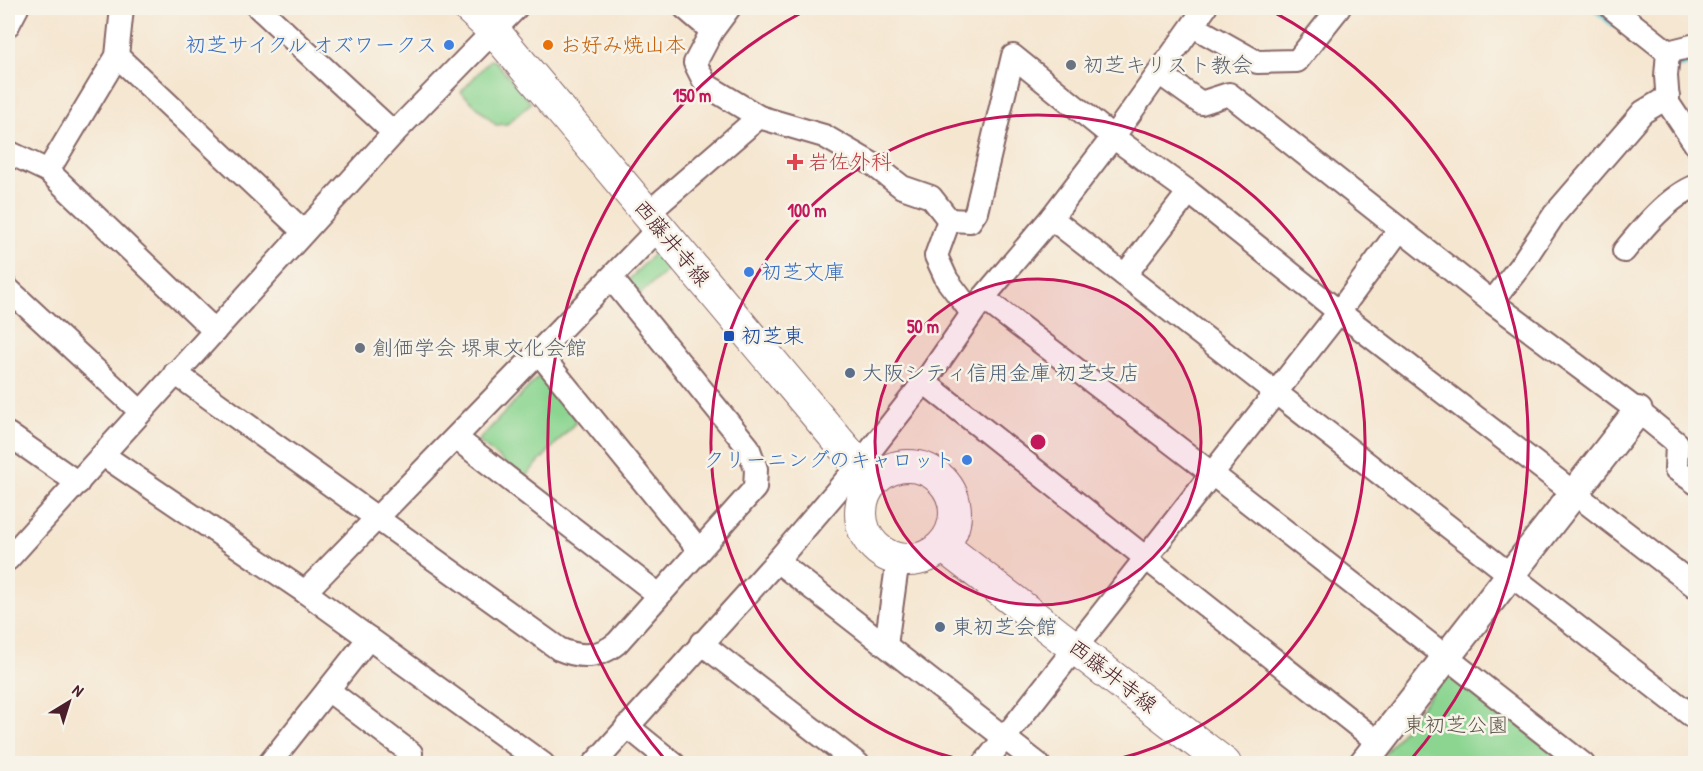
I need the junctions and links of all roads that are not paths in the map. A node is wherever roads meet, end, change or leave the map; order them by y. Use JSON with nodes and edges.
{"nodes":[{"id":1,"x":122,"y":8,"type":"edge"},
{"id":2,"x":259,"y":8,"type":"edge"},
{"id":3,"x":469,"y":8,"type":"edge"},
{"id":4,"x":516,"y":8,"type":"edge"},
{"id":5,"x":685,"y":8,"type":"edge"},
{"id":6,"x":729,"y":8,"type":"edge"},
{"id":7,"x":1339,"y":8,"type":"edge"},
{"id":8,"x":1612,"y":8,"type":"edge"},
{"id":9,"x":1199,"y":17,"type":"edge"},
{"id":10,"x":494,"y":31,"type":"junction"},
{"id":11,"x":712,"y":31,"type":"junction"},
{"id":12,"x":1695,"y":45,"type":"edge"},
{"id":13,"x":1668,"y":52,"type":"junction"},
{"id":14,"x":117,"y":56,"type":"junction"},
{"id":15,"x":1159,"y":73,"type":"junction"},
{"id":16,"x":1668,"y":97,"type":"junction"},
{"id":17,"x":759,"y":117,"type":"junction"},
{"id":18,"x":394,"y":133,"type":"junction"},
{"id":19,"x":1113,"y":136,"type":"junction"},
{"id":20,"x":1695,"y":145,"type":"edge"},
{"id":21,"x":8,"y":152,"type":"edge"},
{"id":22,"x":48,"y":171,"type":"junction"},
{"id":23,"x":1695,"y":186,"type":"edge"},
{"id":24,"x":1189,"y":192,"type":"junction"},
{"id":25,"x":1051,"y":218,"type":"junction"},
{"id":26,"x":949,"y":220,"type":"junction"},
{"id":27,"x":653,"y":221,"type":"junction"},
{"id":28,"x":1400,"y":229,"type":"junction"},
{"id":29,"x":304,"y":232,"type":"junction"},
{"id":30,"x":1624,"y":251,"type":"dead end"},
{"id":31,"x":1125,"y":275,"type":"junction"},
{"id":32,"x":611,"y":278,"type":"junction"},
{"id":33,"x":8,"y":289,"type":"edge"},
{"id":34,"x":1492,"y":302,"type":"junction"},
{"id":35,"x":978,"y":306,"type":"junction"},
{"id":36,"x":1339,"y":312,"type":"junction"},
{"id":37,"x":214,"y":331,"type":"junction"},
{"id":38,"x":539,"y":352,"type":"junction"},
{"id":39,"x":175,"y":373,"type":"junction"},
{"id":40,"x":924,"y":382,"type":"junction"},
{"id":41,"x":1275,"y":393,"type":"junction"},
{"id":42,"x":141,"y":411,"type":"junction"},
{"id":43,"x":1638,"y":411,"type":"junction"},
{"id":44,"x":8,"y":434,"type":"edge"},
{"id":45,"x":456,"y":438,"type":"junction"},
{"id":46,"x":103,"y":455,"type":"junction"},
{"id":47,"x":866,"y":473,"type":"junction"},
{"id":48,"x":1211,"y":473,"type":"junction"},
{"id":49,"x":78,"y":483,"type":"junction"},
{"id":50,"x":1695,"y":483,"type":"edge"},
{"id":51,"x":1574,"y":493,"type":"junction"},
{"id":52,"x":378,"y":518,"type":"junction"},
{"id":53,"x":943,"y":546,"type":"junction"},
{"id":54,"x":699,"y":550,"type":"junction"},
{"id":55,"x":1145,"y":557,"type":"junction"},
{"id":56,"x":8,"y":559,"type":"edge"},
{"id":57,"x":898,"y":559,"type":"junction"},
{"id":58,"x":777,"y":561,"type":"junction"},
{"id":59,"x":1510,"y":574,"type":"junction"},
{"id":60,"x":1695,"y":587,"type":"edge"},
{"id":61,"x":305,"y":592,"type":"junction"},
{"id":62,"x":659,"y":595,"type":"junction"},
{"id":63,"x":369,"y":638,"type":"junction"},
{"id":64,"x":701,"y":643,"type":"junction"},
{"id":65,"x":886,"y":645,"type":"junction"},
{"id":66,"x":1074,"y":647,"type":"junction"},
{"id":67,"x":1447,"y":656,"type":"junction"},
{"id":68,"x":328,"y":690,"type":"junction"},
{"id":69,"x":1695,"y":719,"type":"edge"},
{"id":70,"x":627,"y":726,"type":"junction"},
{"id":71,"x":1004,"y":737,"type":"junction"},
{"id":72,"x":411,"y":753,"type":"dead end"},
{"id":73,"x":1371,"y":753,"type":"edge"},
{"id":74,"x":269,"y":764,"type":"edge"},
{"id":75,"x":543,"y":764,"type":"edge"},
{"id":76,"x":594,"y":764,"type":"edge"},
{"id":77,"x":674,"y":764,"type":"edge"},
{"id":78,"x":858,"y":764,"type":"edge"},
{"id":79,"x":984,"y":764,"type":"edge"},
{"id":80,"x":1038,"y":764,"type":"edge"},
{"id":81,"x":1225,"y":764,"type":"edge"},
{"id":82,"x":1583,"y":764,"type":"edge"}],
"edges":[{"from":1,"to":14,"type":"street"},
{"from":2,"to":18,"type":"street"},
{"from":3,"to":10,"type":"main road","name":"西藤井寺線"},
{"from":4,"to":10,"type":"street"},
{"from":5,"to":11,"type":"street"},
{"from":6,"to":11,"type":"street"},
{"from":7,"to":9,"type":"street"},
{"from":8,"to":13,"type":"street"},
{"from":9,"to":15,"type":"street"},
{"from":10,"to":18,"type":"street"},
{"from":10,"to":27,"type":"main road","name":"西藤井寺線"},
{"from":11,"to":17,"type":"street"},
{"from":12,"to":13,"type":"street"},
{"from":13,"to":16,"type":"street"},
{"from":14,"to":22,"type":"street"},
{"from":14,"to":29,"type":"street"},
{"from":15,"to":19,"type":"street"},
{"from":15,"to":28,"type":"street"},
{"from":16,"to":20,"type":"street"},
{"from":16,"to":34,"type":"street"},
{"from":17,"to":26,"type":"street"},
{"from":17,"to":27,"type":"street"},
{"from":18,"to":29,"type":"street"},
{"from":19,"to":24,"type":"street"},
{"from":19,"to":25,"type":"street"},
{"from":19,"to":26,"type":"street"},
{"from":21,"to":22,"type":"street"},
{"from":22,"to":37,"type":"street"},
{"from":23,"to":30,"type":"street"},
{"from":24,"to":31,"type":"street"},
{"from":24,"to":36,"type":"street"},
{"from":25,"to":31,"type":"street"},
{"from":25,"to":35,"type":"street"},
{"from":26,"to":35,"type":"street"},
{"from":27,"to":32,"type":"street"},
{"from":27,"to":47,"type":"main road","name":"西藤井寺線"},
{"from":28,"to":34,"type":"street"},
{"from":28,"to":36,"type":"street"},
{"from":29,"to":37,"type":"street"},
{"from":31,"to":41,"type":"street"},
{"from":32,"to":38,"type":"street"},
{"from":32,"to":54,"type":"street"},
{"from":33,"to":42,"type":"street"},
{"from":34,"to":43,"type":"street"},
{"from":35,"to":40,"type":"street"},
{"from":35,"to":48,"type":"street"},
{"from":36,"to":41,"type":"street"},
{"from":36,"to":51,"type":"street"},
{"from":37,"to":39,"type":"street"},
{"from":38,"to":45,"type":"street"},
{"from":38,"to":54,"type":"street"},
{"from":39,"to":42,"type":"street"},
{"from":39,"to":52,"type":"street"},
{"from":40,"to":47,"type":"street"},
{"from":40,"to":55,"type":"street"},
{"from":41,"to":48,"type":"street"},
{"from":41,"to":59,"type":"street"},
{"from":42,"to":46,"type":"street"},
{"from":43,"to":50,"type":"street"},
{"from":43,"to":51,"type":"street"},
{"from":44,"to":49,"type":"street"},
{"from":45,"to":52,"type":"street"},
{"from":45,"to":62,"type":"street"},
{"from":46,"to":49,"type":"street"},
{"from":46,"to":61,"type":"street"},
{"from":47,"to":53,"type":"main road"},
{"from":47,"to":57,"type":"main road"},
{"from":47,"to":58,"type":"street"},
{"from":48,"to":55,"type":"street"},
{"from":48,"to":67,"type":"street"},
{"from":49,"to":56,"type":"street"},
{"from":51,"to":59,"type":"street"},
{"from":51,"to":60,"type":"street"},
{"from":52,"to":61,"type":"street"},
{"from":52,"to":62,"type":"street"},
{"from":53,"to":57,"type":"main road"},
{"from":53,"to":66,"type":"main road","name":"西藤井寺線"},
{"from":54,"to":62,"type":"street"},
{"from":55,"to":66,"type":"street"},
{"from":55,"to":73,"type":"street"},
{"from":57,"to":65,"type":"street"},
{"from":58,"to":64,"type":"street"},
{"from":58,"to":65,"type":"street"},
{"from":59,"to":67,"type":"street"},
{"from":59,"to":69,"type":"street"},
{"from":61,"to":63,"type":"street"},
{"from":63,"to":68,"type":"street"},
{"from":63,"to":75,"type":"street"},
{"from":64,"to":70,"type":"street"},
{"from":64,"to":78,"type":"street"},
{"from":65,"to":71,"type":"street"},
{"from":66,"to":71,"type":"street"},
{"from":66,"to":81,"type":"main road","name":"西藤井寺線"},
{"from":67,"to":73,"type":"street"},
{"from":67,"to":82,"type":"street"},
{"from":68,"to":72,"type":"street"},
{"from":68,"to":74,"type":"street"},
{"from":70,"to":76,"type":"street"},
{"from":70,"to":77,"type":"street"},
{"from":71,"to":79,"type":"street"},
{"from":71,"to":80,"type":"street"}]}
